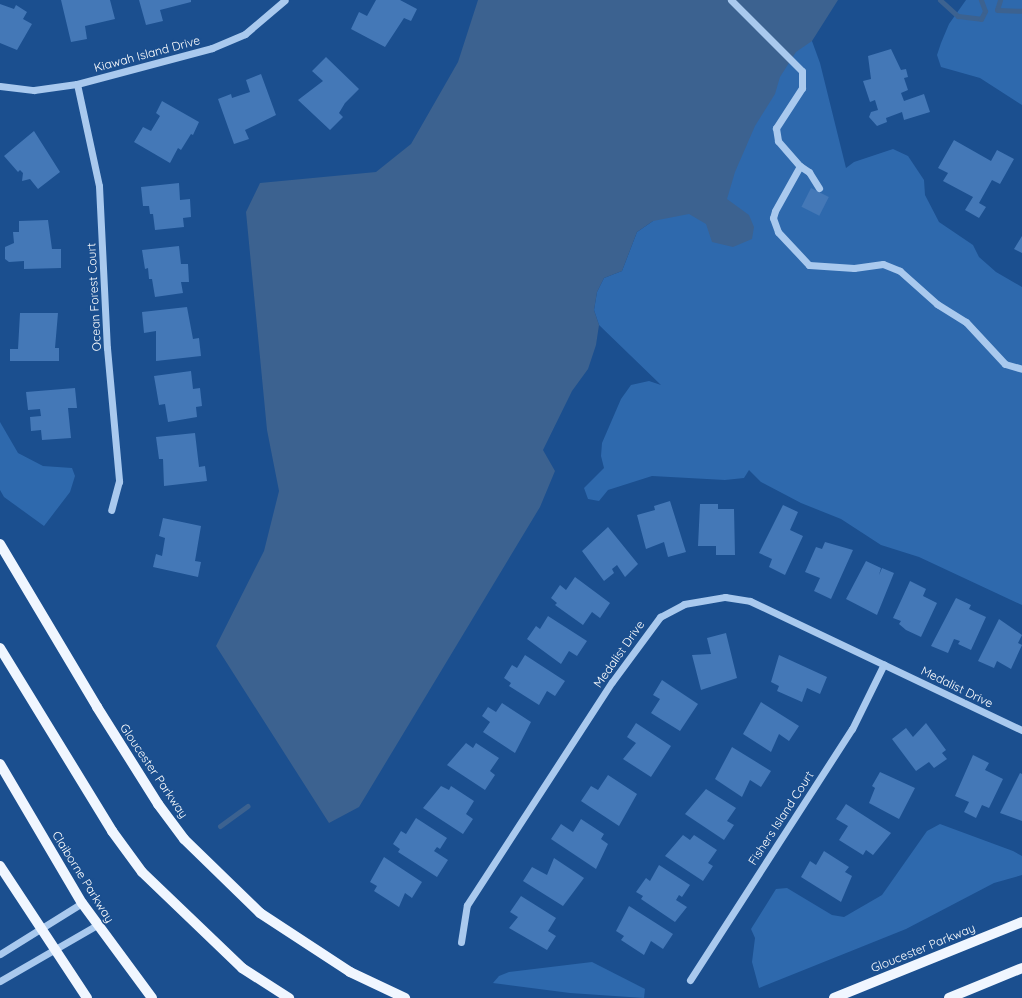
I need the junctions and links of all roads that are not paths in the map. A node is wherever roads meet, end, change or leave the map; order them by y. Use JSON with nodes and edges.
{"nodes":[{"id":1,"x":285,"y":0,"type":"edge"},
{"id":2,"x":731,"y":0,"type":"edge"},
{"id":3,"x":77,"y":84,"type":"junction"},
{"id":4,"x":0,"y":86,"type":"edge"},
{"id":5,"x":800,"y":166,"type":"junction"},
{"id":6,"x":819,"y":188,"type":"dead end"},
{"id":7,"x":1022,"y":369,"type":"edge"},
{"id":8,"x":111,"y":510,"type":"dead end"},
{"id":9,"x":0,"y":544,"type":"edge"},
{"id":10,"x":0,"y":648,"type":"edge"},
{"id":11,"x":884,"y":664,"type":"junction"},
{"id":12,"x":1022,"y":730,"type":"edge"},
{"id":13,"x":0,"y":764,"type":"edge"},
{"id":14,"x":0,"y":866,"type":"edge"},
{"id":15,"x":82,"y":903,"type":"junction"},
{"id":16,"x":1022,"y":922,"type":"edge"},
{"id":17,"x":98,"y":925,"type":"junction"},
{"id":18,"x":42,"y":930,"type":"junction"},
{"id":19,"x":461,"y":942,"type":"dead end"},
{"id":20,"x":56,"y":952,"type":"junction"},
{"id":21,"x":0,"y":954,"type":"edge"},
{"id":22,"x":1022,"y":968,"type":"edge"},
{"id":23,"x":690,"y":980,"type":"dead end"},
{"id":24,"x":0,"y":981,"type":"edge"},
{"id":25,"x":87,"y":998,"type":"edge"},
{"id":26,"x":152,"y":998,"type":"edge"},
{"id":27,"x":289,"y":998,"type":"edge"},
{"id":28,"x":405,"y":998,"type":"edge"},
{"id":29,"x":834,"y":998,"type":"edge"},
{"id":30,"x":949,"y":998,"type":"edge"}],
"edges":[{"from":1,"to":3,"type":"street","name":"Kiawah Island Drive"},
{"from":2,"to":5,"type":"street"},
{"from":3,"to":4,"type":"street","name":"Kiawah Island Drive"},
{"from":3,"to":8,"type":"street","name":"Ocean Forest Court"},
{"from":5,"to":6,"type":"street"},
{"from":5,"to":7,"type":"street"},
{"from":9,"to":28,"type":"main road","name":"Gloucester Parkway"},
{"from":10,"to":27,"type":"main road"},
{"from":11,"to":12,"type":"street","name":"Medalist Drive"},
{"from":11,"to":19,"type":"street","name":"Medalist Drive"},
{"from":11,"to":23,"type":"street","name":"Fishers Island Court"},
{"from":13,"to":15,"type":"main road","name":"Claiborne Parkway"},
{"from":14,"to":18,"type":"main road"},
{"from":15,"to":17,"type":"main road","name":"Claiborne Parkway"},
{"from":15,"to":18,"type":"street"},
{"from":16,"to":29,"type":"main road","name":"Gloucester Parkway"},
{"from":17,"to":20,"type":"street"},
{"from":17,"to":26,"type":"main road","name":"Claiborne Parkway"},
{"from":18,"to":20,"type":"main road"},
{"from":18,"to":21,"type":"street"},
{"from":20,"to":24,"type":"street"},
{"from":20,"to":25,"type":"main road"},
{"from":22,"to":30,"type":"main road"}]}
